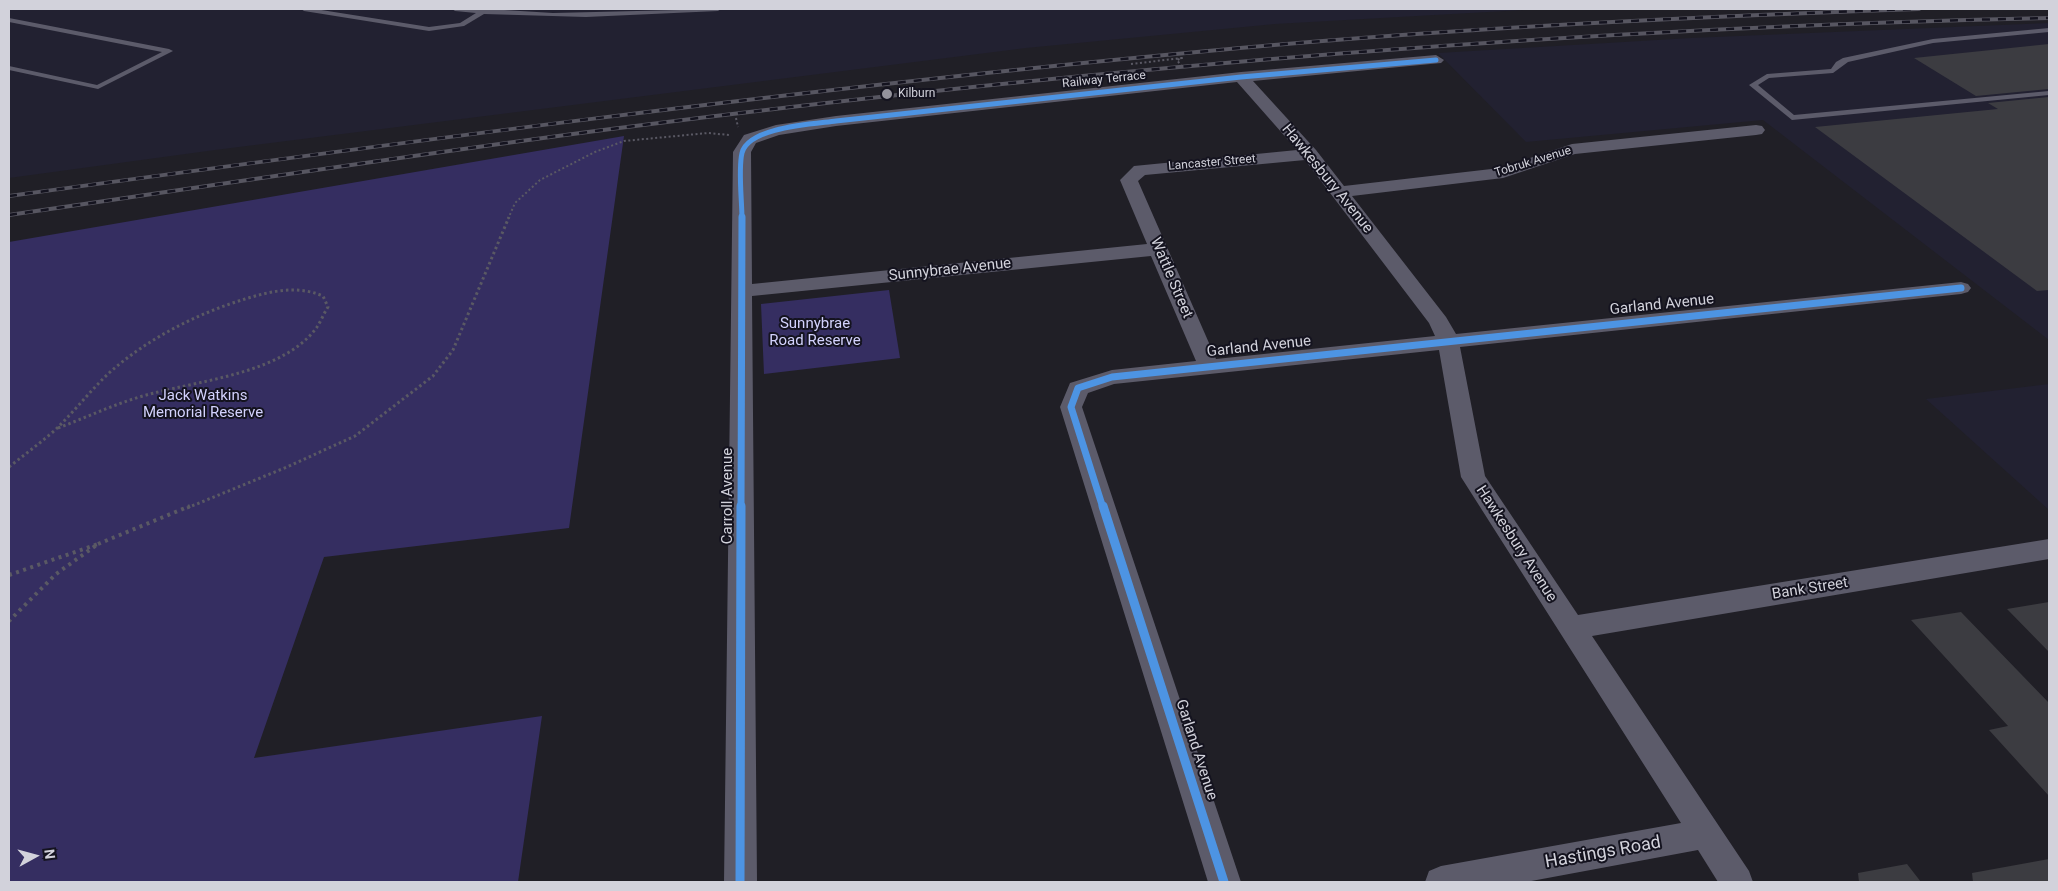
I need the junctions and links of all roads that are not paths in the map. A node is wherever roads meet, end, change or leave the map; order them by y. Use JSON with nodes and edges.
{"nodes":[{"id":1,"x":304,"y":9,"type":"edge"},
{"id":2,"x":455,"y":9,"type":"edge"},
{"id":3,"x":718,"y":9,"type":"edge"},
{"id":4,"x":485,"y":10,"type":"edge"},
{"id":5,"x":9,"y":20,"type":"edge"},
{"id":6,"x":2049,"y":30,"type":"edge"},
{"id":7,"x":1436,"y":60,"type":"dead end"},
{"id":8,"x":9,"y":68,"type":"edge"},
{"id":9,"x":1240,"y":77,"type":"junction"},
{"id":10,"x":2049,"y":93,"type":"edge"},
{"id":11,"x":776,"y":130,"type":"joint"},
{"id":12,"x":1756,"y":130,"type":"dead end"},
{"id":13,"x":1310,"y":154,"type":"junction"},
{"id":14,"x":1132,"y":190,"type":"joint"},
{"id":15,"x":1340,"y":192,"type":"junction"},
{"id":16,"x":1158,"y":249,"type":"junction"},
{"id":17,"x":1961,"y":288,"type":"dead end"},
{"id":18,"x":743,"y":291,"type":"junction"},
{"id":19,"x":1448,"y":340,"type":"junction"},
{"id":20,"x":1209,"y":367,"type":"junction"},
{"id":21,"x":2049,"y":549,"type":"edge"},
{"id":22,"x":1570,"y":628,"type":"junction"},
{"id":23,"x":1706,"y":834,"type":"junction"},
{"id":24,"x":740,"y":882,"type":"edge"},
{"id":25,"x":1224,"y":882,"type":"edge"},
{"id":26,"x":1441,"y":882,"type":"edge"},
{"id":27,"x":1737,"y":882,"type":"edge"}],
"edges":[{"from":1,"to":4,"type":"lane"},
{"from":2,"to":4,"type":"lane"},
{"from":3,"to":4,"type":"lane"},
{"from":5,"to":8,"type":"lane"},
{"from":6,"to":10,"type":"lane"},
{"from":7,"to":9,"type":"street","name":"Railway Terrace"},
{"from":9,"to":11,"type":"street","name":"Railway Terrace"},
{"from":9,"to":13,"type":"street","name":"Hawkesbury Avenue"},
{"from":11,"to":18,"type":"street","name":"Carroll Avenue"},
{"from":12,"to":15,"type":"street","name":"Tobruk Avenue"},
{"from":13,"to":14,"type":"street","name":"Lancaster Street"},
{"from":13,"to":15,"type":"street","name":"Hawkesbury Avenue"},
{"from":14,"to":16,"type":"street","name":"Wattle Street"},
{"from":15,"to":19,"type":"street","name":"Hawkesbury Avenue"},
{"from":16,"to":18,"type":"street","name":"Sunnybrae Avenue"},
{"from":16,"to":20,"type":"street","name":"Wattle Street"},
{"from":17,"to":19,"type":"street","name":"Garland Avenue"},
{"from":18,"to":24,"type":"street","name":"Carroll Avenue"},
{"from":19,"to":20,"type":"street","name":"Garland Avenue"},
{"from":19,"to":22,"type":"street","name":"Hawkesbury Avenue"},
{"from":20,"to":25,"type":"street","name":"Garland Avenue"},
{"from":21,"to":22,"type":"street","name":"Bank Street"},
{"from":22,"to":23,"type":"street","name":"Hawkesbury Avenue"},
{"from":23,"to":26,"type":"street","name":"Hastings Road"},
{"from":23,"to":27,"type":"street","name":"Hawkesbury Avenue"}]}
